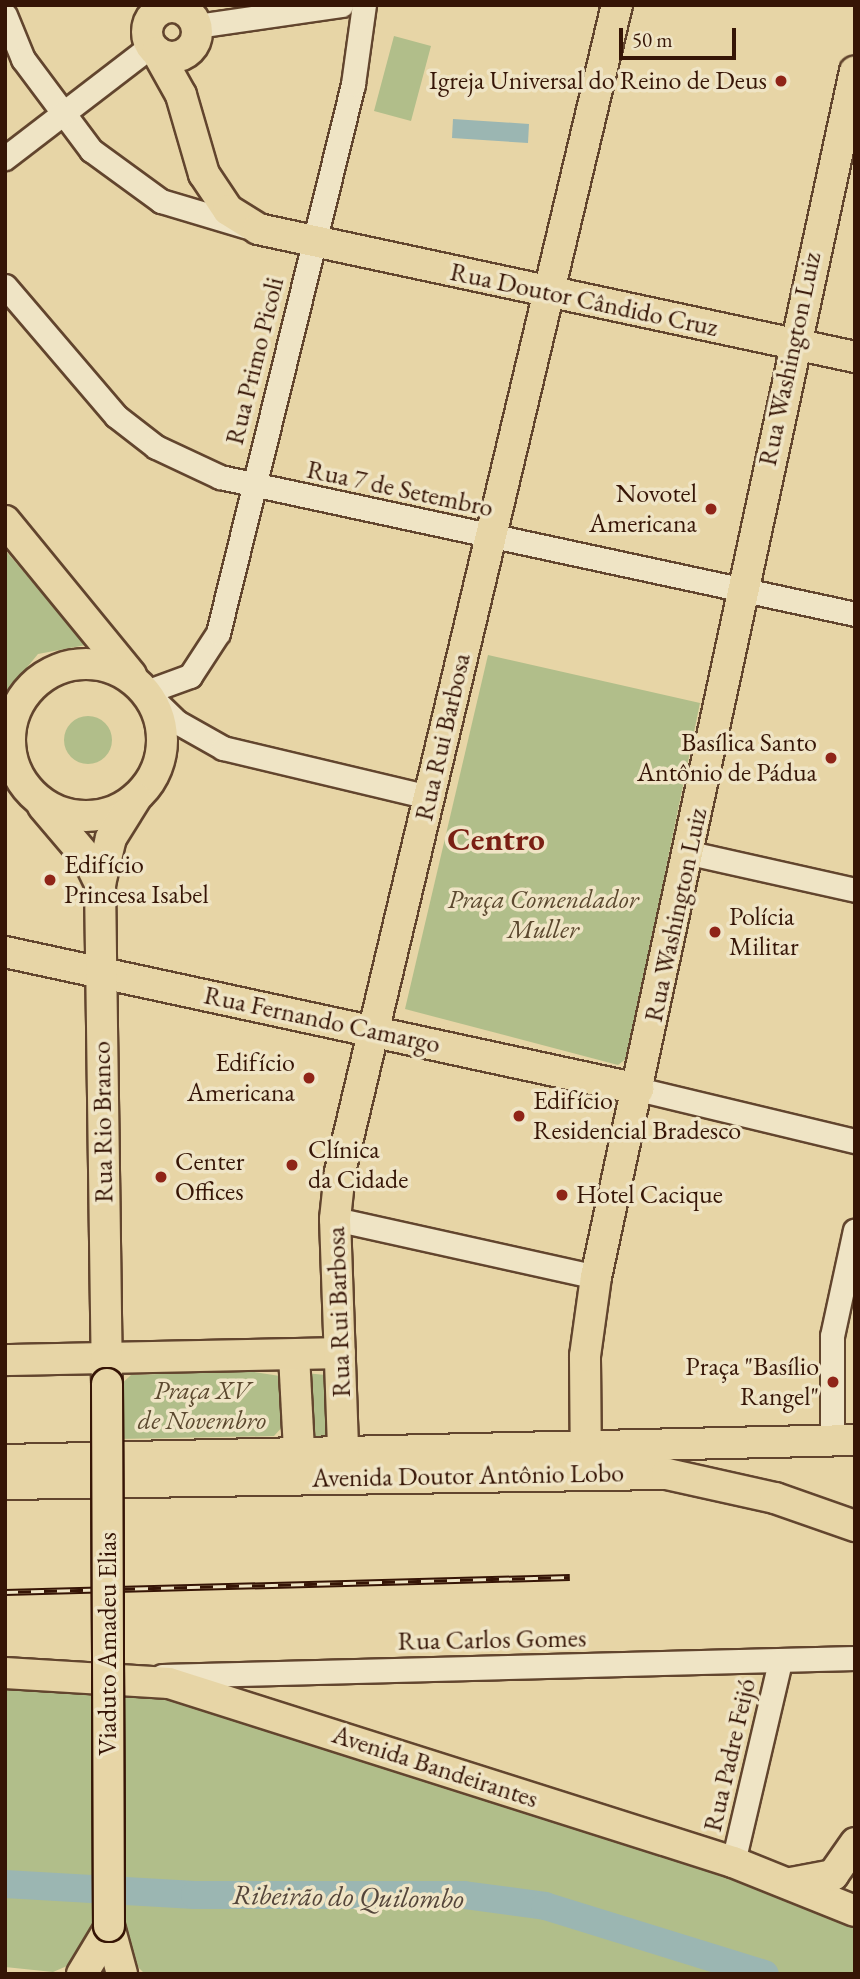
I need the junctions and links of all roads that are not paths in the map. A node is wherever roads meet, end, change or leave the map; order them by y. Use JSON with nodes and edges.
{"nodes":[{"id":1,"x":341,"y":5,"type":"edge"},
{"id":2,"x":364,"y":5,"type":"edge"},
{"id":3,"x":617,"y":5,"type":"edge"},
{"id":4,"x":5,"y":15,"type":"edge"},
{"id":5,"x":192,"y":22,"type":"edge"},
{"id":6,"x":153,"y":31,"type":"edge"},
{"id":7,"x":855,"y":71,"type":"edge"},
{"id":8,"x":181,"y":95,"type":"junction"},
{"id":9,"x":850,"y":114,"type":"edge"},
{"id":10,"x":61,"y":115,"type":"junction"},
{"id":11,"x":5,"y":158,"type":"edge"},
{"id":12,"x":258,"y":229,"type":"junction"},
{"id":13,"x":314,"y":240,"type":"junction"},
{"id":14,"x":5,"y":286,"type":"edge"},
{"id":15,"x":547,"y":294,"type":"junction"},
{"id":16,"x":793,"y":344,"type":"junction"},
{"id":17,"x":855,"y":357,"type":"edge"},
{"id":18,"x":254,"y":486,"type":"junction"},
{"id":19,"x":5,"y":521,"type":"edge"},
{"id":20,"x":491,"y":537,"type":"junction"},
{"id":21,"x":742,"y":592,"type":"junction"},
{"id":22,"x":855,"y":614,"type":"edge"},
{"id":23,"x":143,"y":689,"type":"junction"},
{"id":24,"x":5,"y":764,"type":"edge"},
{"id":25,"x":29,"y":790,"type":"junction"},
{"id":26,"x":429,"y":797,"type":"junction"},
{"id":27,"x":136,"y":798,"type":"junction"},
{"id":28,"x":690,"y":853,"type":"junction"},
{"id":29,"x":100,"y":884,"type":"junction"},
{"id":30,"x":855,"y":890,"type":"edge"},
{"id":31,"x":5,"y":952,"type":"edge"},
{"id":32,"x":100,"y":973,"type":"junction"},
{"id":33,"x":372,"y":1031,"type":"junction"},
{"id":34,"x":638,"y":1089,"type":"junction"},
{"id":35,"x":855,"y":1141,"type":"edge"},
{"id":36,"x":335,"y":1219,"type":"junction"},
{"id":37,"x":855,"y":1230,"type":"edge"},
{"id":38,"x":596,"y":1277,"type":"junction"},
{"id":39,"x":340,"y":1353,"type":"junction"},
{"id":40,"x":295,"y":1354,"type":"junction"},
{"id":41,"x":5,"y":1360,"type":"edge"},
{"id":42,"x":107,"y":1372,"type":"junction"},
{"id":43,"x":843,"y":1439,"type":"edge"},
{"id":44,"x":585,"y":1445,"type":"junction"},
{"id":45,"x":5,"y":1460,"type":"edge"},
{"id":46,"x":343,"y":1462,"type":"junction"},
{"id":47,"x":300,"y":1464,"type":"junction"},
{"id":48,"x":74,"y":1469,"type":"junction"},
{"id":49,"x":586,"y":1474,"type":"junction"},
{"id":50,"x":5,"y":1484,"type":"edge"},
{"id":51,"x":855,"y":1526,"type":"edge"},
{"id":52,"x":855,"y":1658,"type":"edge"},
{"id":53,"x":780,"y":1661,"type":"junction"},
{"id":54,"x":5,"y":1673,"type":"edge"},
{"id":55,"x":131,"y":1676,"type":"junction"},
{"id":56,"x":855,"y":1843,"type":"edge"},
{"id":57,"x":733,"y":1862,"type":"junction"},
{"id":58,"x":789,"y":1882,"type":"junction"},
{"id":59,"x":855,"y":1911,"type":"edge"},
{"id":60,"x":109,"y":1927,"type":"junction"},
{"id":61,"x":82,"y":1974,"type":"edge"},
{"id":62,"x":122,"y":1974,"type":"edge"}],
"edges":[{"from":1,"to":5,"type":"street"},
{"from":2,"to":13,"type":"street","name":"Rua Primo Picoli"},
{"from":3,"to":15,"type":"main road","name":"Rua Rui Barbosa"},
{"from":4,"to":10,"type":"street"},
{"from":5,"to":6,"type":"main road"},
{"from":5,"to":6,"type":"main road"},
{"from":5,"to":8,"type":"main road"},
{"from":6,"to":8,"type":"main road"},
{"from":6,"to":10,"type":"street"},
{"from":7,"to":9,"type":"main road","name":"Rua Washington Luiz"},
{"from":8,"to":12,"type":"main road"},
{"from":9,"to":16,"type":"main road","name":"Rua Washington Luiz"},
{"from":10,"to":11,"type":"street"},
{"from":10,"to":12,"type":"street"},
{"from":12,"to":13,"type":"main road","name":"Rua Doutor Cândido Cruz"},
{"from":13,"to":15,"type":"main road","name":"Rua Doutor Cândido Cruz"},
{"from":13,"to":18,"type":"street","name":"Rua Primo Picoli"},
{"from":14,"to":18,"type":"street","name":"Rua 7 de Setembro"},
{"from":15,"to":16,"type":"main road","name":"Rua Doutor Cândido Cruz"},
{"from":15,"to":20,"type":"main road","name":"Rua Rui Barbosa"},
{"from":16,"to":17,"type":"main road","name":"Rua Doutor Cândido Cruz"},
{"from":16,"to":21,"type":"main road","name":"Rua Washington Luiz"},
{"from":18,"to":20,"type":"street","name":"Rua 7 de Setembro"},
{"from":18,"to":23,"type":"street","name":"Rua Primo Picoli"},
{"from":19,"to":23,"type":"main road"},
{"from":20,"to":21,"type":"street","name":"Rua 7 de Setembro"},
{"from":20,"to":26,"type":"main road","name":"Rua Rui Barbosa"},
{"from":21,"to":22,"type":"street","name":"Rua 7 de Setembro"},
{"from":21,"to":28,"type":"main road","name":"Rua Washington Luiz"},
{"from":23,"to":25,"type":"main road"},
{"from":23,"to":26,"type":"street"},
{"from":23,"to":27,"type":"main road"},
{"from":24,"to":25,"type":"main road"},
{"from":25,"to":27,"type":"main road"},
{"from":25,"to":29,"type":"main road","name":"Rua Rio Branco"},
{"from":26,"to":33,"type":"main road","name":"Rua Rui Barbosa"},
{"from":27,"to":29,"type":"main road","name":"Rua Rio Branco"},
{"from":28,"to":30,"type":"street"},
{"from":28,"to":34,"type":"main road","name":"Rua Washington Luiz"},
{"from":29,"to":32,"type":"main road","name":"Rua Rio Branco"},
{"from":31,"to":32,"type":"main road","name":"Rua Fernando Camargo"},
{"from":32,"to":33,"type":"main road","name":"Rua Fernando Camargo"},
{"from":32,"to":42,"type":"main road","name":"Rua Rio Branco"},
{"from":33,"to":34,"type":"main road","name":"Rua Fernando Camargo"},
{"from":33,"to":36,"type":"main road","name":"Rua Rui Barbosa"},
{"from":34,"to":35,"type":"street"},
{"from":34,"to":38,"type":"main road","name":"Rua Washington Luiz"},
{"from":36,"to":38,"type":"street"},
{"from":36,"to":39,"type":"main road","name":"Rua Rui Barbosa"},
{"from":37,"to":43,"type":"street"},
{"from":38,"to":44,"type":"main road","name":"Rua Washington Luiz"},
{"from":39,"to":40,"type":"main road"},
{"from":39,"to":46,"type":"main road","name":"Rua Rui Barbosa"},
{"from":40,"to":42,"type":"main road"},
{"from":40,"to":47,"type":"main road"},
{"from":41,"to":42,"type":"main road"},
{"from":42,"to":60,"type":"main road","name":"Viaduto Amadeu Elias","bridge":true},
{"from":43,"to":44,"type":"main road","name":"Avenida Doutor Antônio Lobo"},
{"from":44,"to":46,"type":"main road","name":"Avenida Doutor Antônio Lobo"},
{"from":44,"to":49,"type":"main road","name":"Rua Washington Luiz"},
{"from":45,"to":48,"type":"main road"},
{"from":46,"to":47,"type":"main road","name":"Avenida Doutor Antônio Lobo"},
{"from":46,"to":49,"type":"main road","name":"Avenida Doutor Antônio Lobo"},
{"from":47,"to":48,"type":"main road","name":"Avenida Doutor Antônio Lobo"},
{"from":47,"to":48,"type":"main road","name":"Avenida Doutor Antônio Lobo"},
{"from":48,"to":50,"type":"main road"},
{"from":49,"to":51,"type":"main road","name":"Avenida Doutor Antônio Lobo"},
{"from":52,"to":53,"type":"street","name":"Rua Carlos Gomes"},
{"from":53,"to":55,"type":"street","name":"Rua Carlos Gomes"},
{"from":53,"to":57,"type":"street","name":"Rua Padre Feijó"},
{"from":54,"to":55,"type":"main road","name":"Avenida Bandeirantes"},
{"from":55,"to":57,"type":"main road","name":"Avenida Bandeirantes"},
{"from":56,"to":58,"type":"main road"},
{"from":57,"to":58,"type":"main road","name":"Avenida Bandeirantes"},
{"from":58,"to":59,"type":"main road","name":"Avenida Bandeirantes"},
{"from":60,"to":61,"type":"main road"},
{"from":60,"to":62,"type":"main road"}]}
